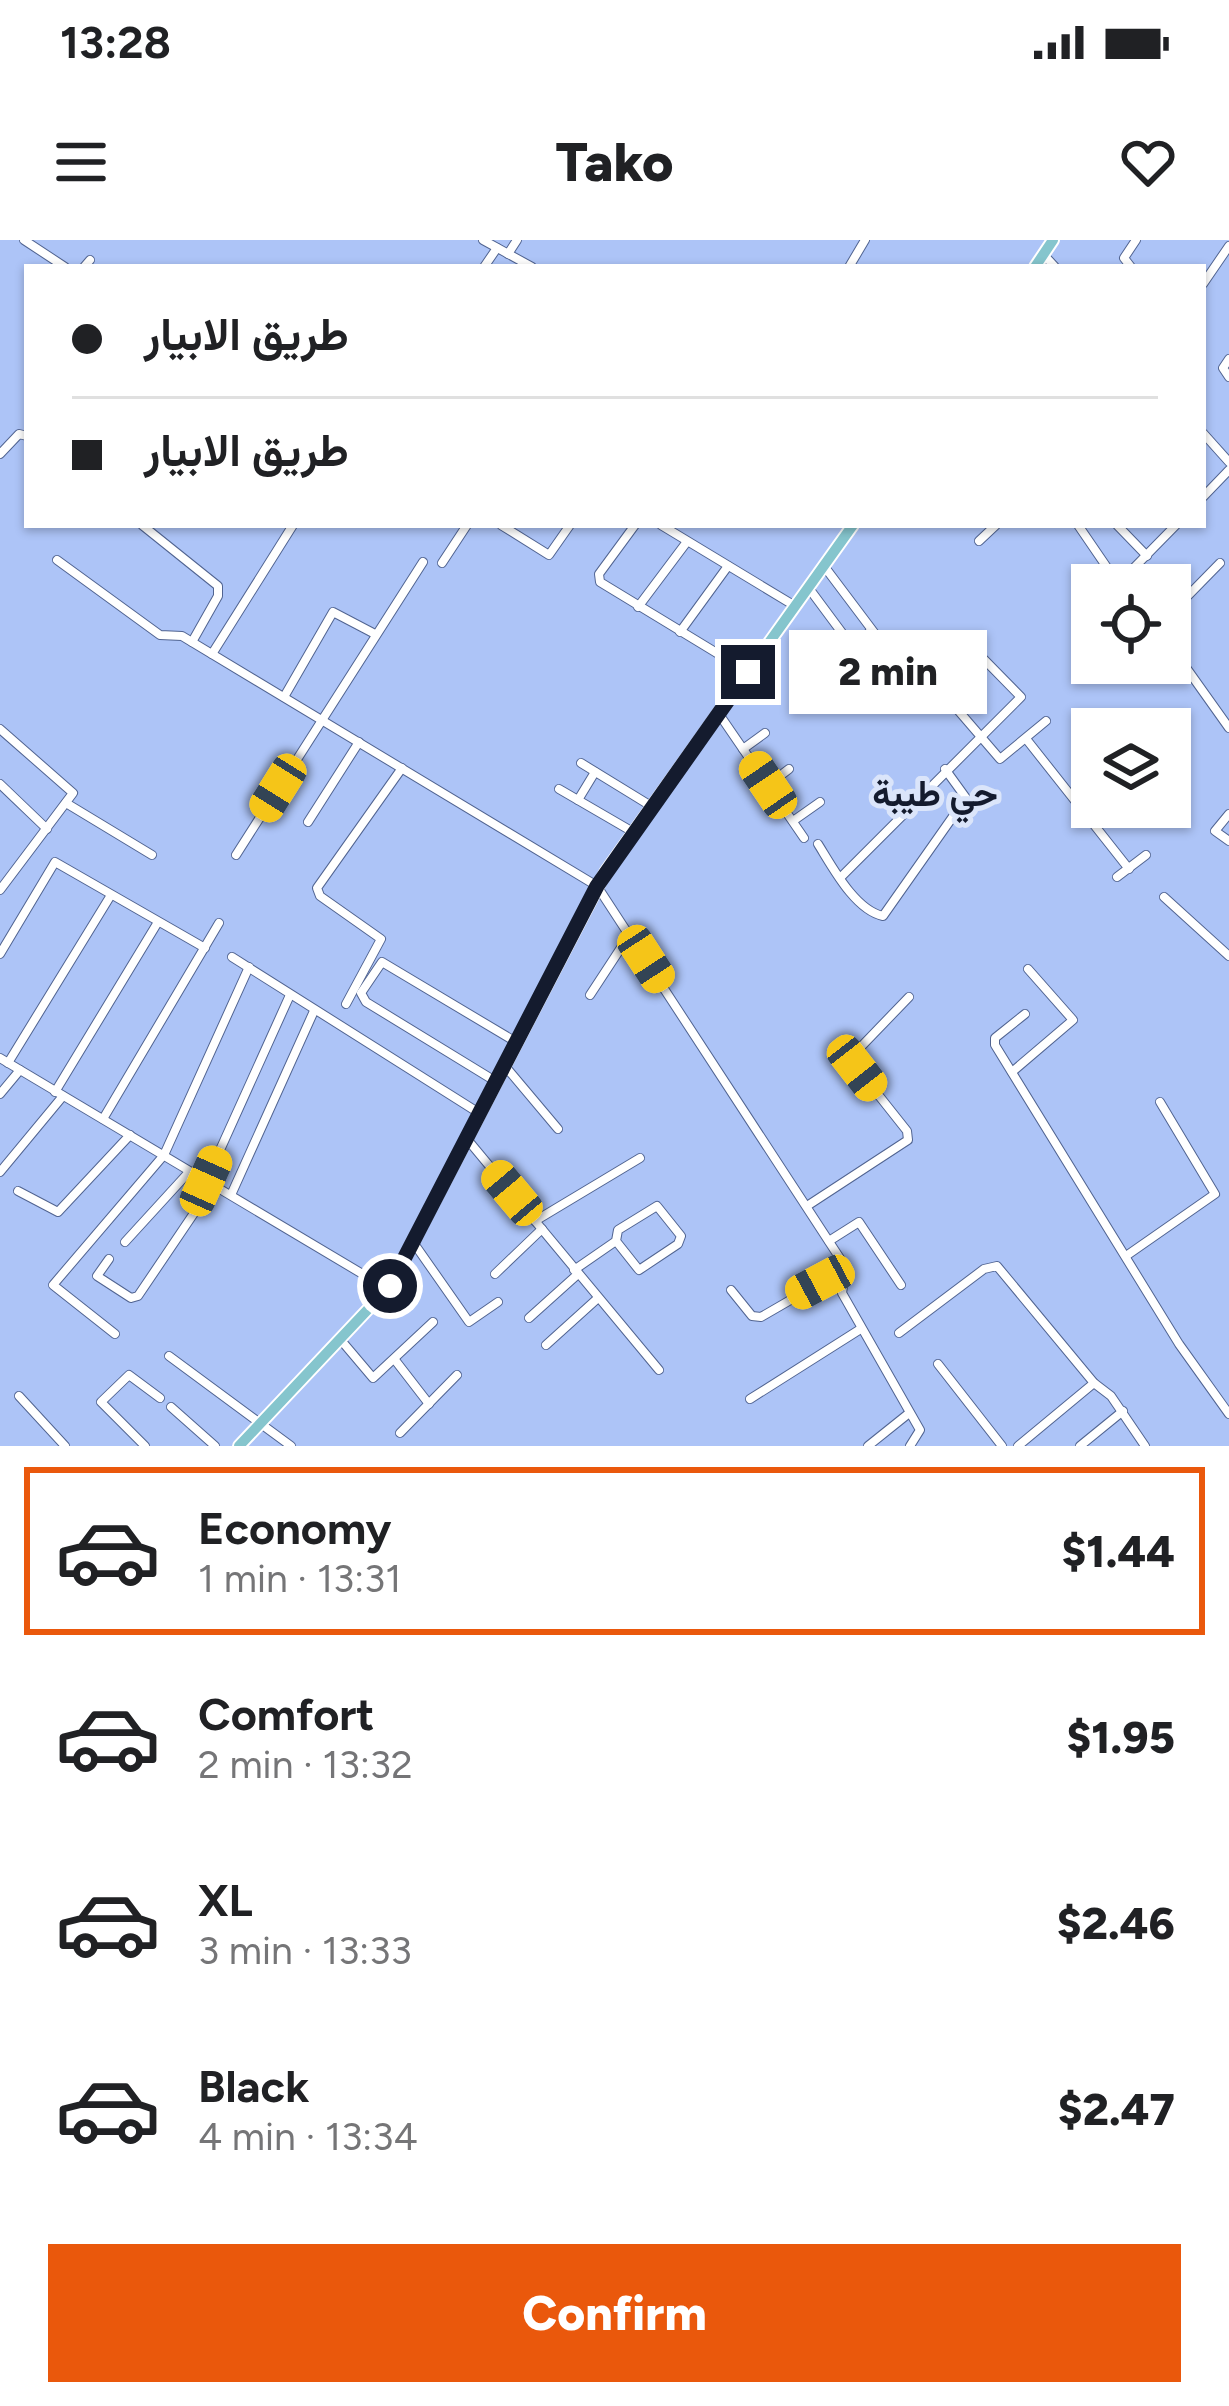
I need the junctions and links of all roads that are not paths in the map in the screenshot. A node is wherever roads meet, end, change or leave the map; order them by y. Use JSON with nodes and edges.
{"nodes":[{"id":1,"x":24,"y":240,"type":"edge"},
{"id":2,"x":483,"y":240,"type":"edge"},
{"id":3,"x":517,"y":240,"type":"edge"},
{"id":4,"x":1052,"y":240,"type":"edge"},
{"id":5,"x":1229,"y":246,"type":"edge"},
{"id":6,"x":497,"y":248,"type":"junction"},
{"id":7,"x":508,"y":254,"type":"junction"},
{"id":8,"x":1044,"y":255,"type":"junction"},
{"id":9,"x":60,"y":264,"type":"edge"},
{"id":10,"x":486,"y":264,"type":"edge"},
{"id":11,"x":526,"y":264,"type":"edge"},
{"id":12,"x":1037,"y":264,"type":"edge"},
{"id":13,"x":1052,"y":264,"type":"edge"},
{"id":14,"x":1206,"y":280,"type":"edge"},
{"id":15,"x":1229,"y":359,"type":"edge"},
{"id":16,"x":1229,"y":377,"type":"edge"},
{"id":17,"x":24,"y":435,"type":"edge"},
{"id":18,"x":1206,"y":437,"type":"edge"},
{"id":19,"x":0,"y":454,"type":"edge"},
{"id":20,"x":1229,"y":466,"type":"edge"},
{"id":21,"x":1206,"y":493,"type":"edge"},
{"id":22,"x":146,"y":528,"type":"edge"},
{"id":23,"x":290,"y":528,"type":"edge"},
{"id":24,"x":465,"y":528,"type":"edge"},
{"id":25,"x":506,"y":528,"type":"edge"},
{"id":26,"x":568,"y":528,"type":"edge"},
{"id":27,"x":633,"y":528,"type":"edge"},
{"id":28,"x":666,"y":528,"type":"edge"},
{"id":29,"x":851,"y":528,"type":"edge"},
{"id":30,"x":1080,"y":528,"type":"edge"},
{"id":31,"x":1120,"y":528,"type":"edge"},
{"id":32,"x":1173,"y":528,"type":"edge"},
{"id":33,"x":686,"y":543,"type":"junction"},
{"id":34,"x":1148,"y":556,"type":"junction"},
{"id":35,"x":57,"y":560,"type":"dead end"},
{"id":36,"x":423,"y":562,"type":"dead end"},
{"id":37,"x":442,"y":562,"type":"dead end"},
{"id":38,"x":1220,"y":563,"type":"dead end"},
{"id":39,"x":1104,"y":564,"type":"edge"},
{"id":40,"x":1140,"y":564,"type":"edge"},
{"id":41,"x":728,"y":566,"type":"junction"},
{"id":42,"x":824,"y":566,"type":"junction"},
{"id":43,"x":808,"y":587,"type":"junction"},
{"id":44,"x":1191,"y":593,"type":"edge"},
{"id":45,"x":795,"y":606,"type":"junction"},
{"id":46,"x":638,"y":607,"type":"junction"},
{"id":47,"x":871,"y":630,"type":"junction"},
{"id":48,"x":680,"y":632,"type":"junction"},
{"id":49,"x":375,"y":634,"type":"junction"},
{"id":50,"x":192,"y":642,"type":"junction"},
{"id":51,"x":212,"y":654,"type":"junction"},
{"id":52,"x":748,"y":672,"type":"junction"},
{"id":53,"x":926,"y":673,"type":"junction"},
{"id":54,"x":1191,"y":675,"type":"edge"},
{"id":55,"x":284,"y":697,"type":"junction"},
{"id":56,"x":718,"y":713,"type":"junction"},
{"id":57,"x":320,"y":719,"type":"junction"},
{"id":58,"x":1046,"y":722,"type":"dead end"},
{"id":59,"x":1229,"y":728,"type":"edge"},
{"id":60,"x":0,"y":729,"type":"edge"},
{"id":61,"x":765,"y":733,"type":"dead end"},
{"id":62,"x":978,"y":738,"type":"junction"},
{"id":63,"x":1027,"y":740,"type":"junction"},
{"id":64,"x":358,"y":742,"type":"junction"},
{"id":65,"x":743,"y":749,"type":"junction"},
{"id":66,"x":581,"y":764,"type":"dead end"},
{"id":67,"x":402,"y":768,"type":"junction"},
{"id":68,"x":790,"y":769,"type":"dead end"},
{"id":69,"x":945,"y":769,"type":"junction"},
{"id":70,"x":595,"y":772,"type":"junction"},
{"id":71,"x":0,"y":784,"type":"edge"},
{"id":72,"x":768,"y":785,"type":"junction"},
{"id":73,"x":559,"y":788,"type":"dead end"},
{"id":74,"x":578,"y":800,"type":"junction"},
{"id":75,"x":820,"y":802,"type":"dead end"},
{"id":76,"x":66,"y":803,"type":"junction"},
{"id":77,"x":651,"y":806,"type":"junction"},
{"id":78,"x":1229,"y":814,"type":"edge"},
{"id":79,"x":793,"y":821,"type":"junction"},
{"id":80,"x":308,"y":822,"type":"dead end"},
{"id":81,"x":47,"y":829,"type":"junction"},
{"id":82,"x":633,"y":832,"type":"junction"},
{"id":83,"x":804,"y":838,"type":"dead end"},
{"id":84,"x":1229,"y":841,"type":"edge"},
{"id":85,"x":818,"y":844,"type":"dead end"},
{"id":86,"x":152,"y":855,"type":"dead end"},
{"id":87,"x":236,"y":855,"type":"dead end"},
{"id":88,"x":1146,"y":855,"type":"dead end"},
{"id":89,"x":1129,"y":869,"type":"junction"},
{"id":90,"x":840,"y":878,"type":"junction"},
{"id":91,"x":1118,"y":878,"type":"dead end"},
{"id":92,"x":597,"y":886,"type":"junction"},
{"id":93,"x":0,"y":890,"type":"edge"},
{"id":94,"x":111,"y":895,"type":"junction"},
{"id":95,"x":1164,"y":897,"type":"dead end"},
{"id":96,"x":158,"y":922,"type":"junction"},
{"id":97,"x":219,"y":922,"type":"dead end"},
{"id":98,"x":630,"y":934,"type":"junction"},
{"id":99,"x":205,"y":948,"type":"junction"},
{"id":100,"x":0,"y":955,"type":"edge"},
{"id":101,"x":232,"y":956,"type":"dead end"},
{"id":102,"x":1229,"y":956,"type":"edge"},
{"id":103,"x":249,"y":968,"type":"junction"},
{"id":104,"x":1028,"y":969,"type":"dead end"},
{"id":105,"x":290,"y":995,"type":"junction"},
{"id":106,"x":590,"y":995,"type":"dead end"},
{"id":107,"x":909,"y":997,"type":"dead end"},
{"id":108,"x":346,"y":1004,"type":"dead end"},
{"id":109,"x":314,"y":1011,"type":"junction"},
{"id":110,"x":1025,"y":1014,"type":"dead end"},
{"id":111,"x":516,"y":1042,"type":"junction"},
{"id":112,"x":4,"y":1060,"type":"edge"},
{"id":113,"x":504,"y":1064,"type":"junction"},
{"id":114,"x":20,"y":1070,"type":"junction"},
{"id":115,"x":1012,"y":1072,"type":"junction"},
{"id":116,"x":496,"y":1081,"type":"junction"},
{"id":117,"x":0,"y":1094,"type":"edge"},
{"id":118,"x":59,"y":1094,"type":"junction"},
{"id":119,"x":1160,"y":1102,"type":"dead end"},
{"id":120,"x":478,"y":1113,"type":"junction"},
{"id":121,"x":103,"y":1119,"type":"junction"},
{"id":122,"x":559,"y":1129,"type":"dead end"},
{"id":123,"x":130,"y":1135,"type":"junction"},
{"id":124,"x":466,"y":1138,"type":"junction"},
{"id":125,"x":164,"y":1155,"type":"junction"},
{"id":126,"x":640,"y":1158,"type":"dead end"},
{"id":127,"x":0,"y":1172,"type":"edge"},
{"id":128,"x":189,"y":1172,"type":"junction"},
{"id":129,"x":210,"y":1183,"type":"junction"},
{"id":130,"x":18,"y":1191,"type":"dead end"},
{"id":131,"x":231,"y":1195,"type":"junction"},
{"id":132,"x":807,"y":1206,"type":"junction"},
{"id":133,"x":538,"y":1225,"type":"junction"},
{"id":134,"x":616,"y":1241,"type":"junction"},
{"id":135,"x":829,"y":1241,"type":"junction"},
{"id":136,"x":413,"y":1242,"type":"junction"},
{"id":137,"x":124,"y":1243,"type":"dead end"},
{"id":138,"x":1126,"y":1256,"type":"junction"},
{"id":139,"x":109,"y":1259,"type":"dead end"},
{"id":140,"x":844,"y":1269,"type":"junction"},
{"id":141,"x":576,"y":1272,"type":"junction"},
{"id":142,"x":495,"y":1274,"type":"dead end"},
{"id":143,"x":901,"y":1285,"type":"dead end"},
{"id":144,"x":386,"y":1288,"type":"junction"},
{"id":145,"x":731,"y":1290,"type":"dead end"},
{"id":146,"x":598,"y":1298,"type":"junction"},
{"id":147,"x":498,"y":1302,"type":"dead end"},
{"id":148,"x":529,"y":1318,"type":"dead end"},
{"id":149,"x":433,"y":1322,"type":"dead end"},
{"id":150,"x":859,"y":1330,"type":"junction"},
{"id":151,"x":115,"y":1334,"type":"dead end"},
{"id":152,"x":899,"y":1334,"type":"dead end"},
{"id":153,"x":340,"y":1339,"type":"junction"},
{"id":154,"x":546,"y":1345,"type":"dead end"},
{"id":155,"x":169,"y":1356,"type":"dead end"},
{"id":156,"x":395,"y":1360,"type":"junction"},
{"id":157,"x":938,"y":1364,"type":"dead end"},
{"id":158,"x":659,"y":1370,"type":"dead end"},
{"id":159,"x":458,"y":1376,"type":"dead end"},
{"id":160,"x":1094,"y":1383,"type":"junction"},
{"id":161,"x":19,"y":1396,"type":"dead end"},
{"id":162,"x":160,"y":1398,"type":"dead end"},
{"id":163,"x":750,"y":1399,"type":"dead end"},
{"id":164,"x":429,"y":1404,"type":"junction"},
{"id":165,"x":171,"y":1407,"type":"dead end"},
{"id":166,"x":1123,"y":1412,"type":"junction"},
{"id":167,"x":908,"y":1414,"type":"junction"},
{"id":168,"x":1229,"y":1414,"type":"edge"},
{"id":169,"x":262,"y":1420,"type":"junction"},
{"id":170,"x":400,"y":1433,"type":"dead end"},
{"id":171,"x":65,"y":1446,"type":"edge"},
{"id":172,"x":145,"y":1446,"type":"edge"},
{"id":173,"x":215,"y":1446,"type":"edge"},
{"id":174,"x":238,"y":1446,"type":"edge"},
{"id":175,"x":292,"y":1446,"type":"edge"},
{"id":176,"x":868,"y":1446,"type":"edge"},
{"id":177,"x":910,"y":1446,"type":"edge"},
{"id":178,"x":1002,"y":1446,"type":"edge"},
{"id":179,"x":1018,"y":1446,"type":"edge"},
{"id":180,"x":1080,"y":1446,"type":"edge"},
{"id":181,"x":1145,"y":1446,"type":"edge"}],
"edges":[{"from":1,"to":9,"type":"street"},
{"from":2,"to":6,"type":"street"},
{"from":3,"to":7,"type":"street"},
{"from":4,"to":8,"type":"main road"},
{"from":5,"to":14,"type":"street"},
{"from":6,"to":7,"type":"street"},
{"from":6,"to":10,"type":"street"},
{"from":7,"to":11,"type":"street"},
{"from":8,"to":12,"type":"main road"},
{"from":8,"to":13,"type":"street"},
{"from":15,"to":16,"type":"street"},
{"from":17,"to":19,"type":"street"},
{"from":18,"to":20,"type":"street"},
{"from":20,"to":21,"type":"street"},
{"from":22,"to":50,"type":"street"},
{"from":23,"to":51,"type":"street"},
{"from":24,"to":37,"type":"street"},
{"from":25,"to":26,"type":"street"},
{"from":27,"to":46,"type":"street"},
{"from":28,"to":33,"type":"street"},
{"from":29,"to":42,"type":"main road"},
{"from":30,"to":39,"type":"street"},
{"from":31,"to":34,"type":"street"},
{"from":32,"to":34,"type":"street"},
{"from":33,"to":41,"type":"street"},
{"from":33,"to":46,"type":"street"},
{"from":34,"to":40,"type":"street"},
{"from":35,"to":50,"type":"street"},
{"from":36,"to":49,"type":"street"},
{"from":38,"to":44,"type":"street"},
{"from":41,"to":45,"type":"street"},
{"from":41,"to":48,"type":"street"},
{"from":42,"to":43,"type":"main road"},
{"from":42,"to":47,"type":"street"},
{"from":43,"to":45,"type":"main road"},
{"from":43,"to":47,"type":"street"},
{"from":45,"to":52,"type":"main road"},
{"from":46,"to":48,"type":"street"},
{"from":47,"to":53,"type":"street"},
{"from":48,"to":52,"type":"street"},
{"from":49,"to":55,"type":"street"},
{"from":49,"to":57,"type":"street"},
{"from":50,"to":51,"type":"street"},
{"from":51,"to":55,"type":"street"},
{"from":52,"to":56,"type":"main road"},
{"from":53,"to":62,"type":"street"},
{"from":53,"to":62,"type":"street"},
{"from":54,"to":59,"type":"street"},
{"from":55,"to":57,"type":"street"},
{"from":56,"to":65,"type":"street"},
{"from":56,"to":77,"type":"main road"},
{"from":57,"to":64,"type":"street"},
{"from":57,"to":87,"type":"street"},
{"from":58,"to":63,"type":"street"},
{"from":60,"to":76,"type":"street"},
{"from":61,"to":65,"type":"street"},
{"from":62,"to":63,"type":"street"},
{"from":62,"to":69,"type":"street"},
{"from":63,"to":89,"type":"street"},
{"from":64,"to":67,"type":"street"},
{"from":64,"to":80,"type":"street"},
{"from":65,"to":72,"type":"street"},
{"from":66,"to":70,"type":"street"},
{"from":67,"to":92,"type":"street"},
{"from":67,"to":108,"type":"street"},
{"from":68,"to":72,"type":"street"},
{"from":69,"to":90,"type":"street"},
{"from":69,"to":90,"type":"street"},
{"from":70,"to":74,"type":"street"},
{"from":70,"to":77,"type":"street"},
{"from":71,"to":81,"type":"street"},
{"from":72,"to":79,"type":"street"},
{"from":73,"to":74,"type":"street"},
{"from":74,"to":82,"type":"street"},
{"from":75,"to":79,"type":"street"},
{"from":76,"to":81,"type":"street"},
{"from":76,"to":86,"type":"street"},
{"from":77,"to":82,"type":"main road"},
{"from":78,"to":84,"type":"street"},
{"from":79,"to":83,"type":"street"},
{"from":81,"to":93,"type":"street"},
{"from":82,"to":92,"type":"main road"},
{"from":85,"to":90,"type":"street"},
{"from":88,"to":89,"type":"street"},
{"from":89,"to":91,"type":"street"},
{"from":92,"to":98,"type":"street"},
{"from":92,"to":111,"type":"main road"},
{"from":94,"to":96,"type":"street"},
{"from":94,"to":100,"type":"street"},
{"from":94,"to":112,"type":"street"},
{"from":95,"to":102,"type":"street"},
{"from":96,"to":99,"type":"street"},
{"from":96,"to":118,"type":"street"},
{"from":97,"to":99,"type":"street"},
{"from":98,"to":106,"type":"street"},
{"from":98,"to":132,"type":"street"},
{"from":99,"to":121,"type":"street"},
{"from":101,"to":103,"type":"street"},
{"from":103,"to":105,"type":"street"},
{"from":103,"to":125,"type":"street"},
{"from":104,"to":115,"type":"street"},
{"from":105,"to":109,"type":"street"},
{"from":105,"to":129,"type":"street"},
{"from":107,"to":132,"type":"street"},
{"from":109,"to":120,"type":"street"},
{"from":109,"to":131,"type":"street"},
{"from":110,"to":115,"type":"street"},
{"from":111,"to":113,"type":"main road"},
{"from":111,"to":116,"type":"street"},
{"from":112,"to":114,"type":"street"},
{"from":113,"to":116,"type":"main road"},
{"from":113,"to":122,"type":"street"},
{"from":114,"to":117,"type":"street"},
{"from":114,"to":118,"type":"street"},
{"from":115,"to":138,"type":"street"},
{"from":116,"to":120,"type":"main road"},
{"from":118,"to":121,"type":"street"},
{"from":118,"to":127,"type":"street"},
{"from":119,"to":138,"type":"street"},
{"from":120,"to":124,"type":"main road"},
{"from":121,"to":123,"type":"street"},
{"from":123,"to":125,"type":"street"},
{"from":123,"to":130,"type":"street"},
{"from":124,"to":133,"type":"street"},
{"from":124,"to":136,"type":"main road"},
{"from":125,"to":128,"type":"street"},
{"from":125,"to":151,"type":"street"},
{"from":126,"to":133,"type":"street"},
{"from":128,"to":129,"type":"street"},
{"from":128,"to":137,"type":"street"},
{"from":129,"to":131,"type":"street"},
{"from":129,"to":139,"type":"street"},
{"from":131,"to":144,"type":"street"},
{"from":132,"to":135,"type":"street"},
{"from":133,"to":141,"type":"street"},
{"from":133,"to":142,"type":"street"},
{"from":134,"to":134,"type":"street"},
{"from":134,"to":141,"type":"street"},
{"from":135,"to":140,"type":"street"},
{"from":135,"to":143,"type":"street"},
{"from":136,"to":144,"type":"main road"},
{"from":136,"to":147,"type":"street"},
{"from":138,"to":168,"type":"street"},
{"from":140,"to":145,"type":"street"},
{"from":140,"to":150,"type":"street"},
{"from":141,"to":146,"type":"street"},
{"from":141,"to":148,"type":"street"},
{"from":144,"to":153,"type":"main road"},
{"from":146,"to":154,"type":"street"},
{"from":146,"to":158,"type":"street"},
{"from":149,"to":156,"type":"street"},
{"from":150,"to":163,"type":"street"},
{"from":150,"to":167,"type":"street"},
{"from":152,"to":160,"type":"street"},
{"from":153,"to":156,"type":"street"},
{"from":153,"to":169,"type":"main road"},
{"from":155,"to":169,"type":"street"},
{"from":156,"to":164,"type":"street"},
{"from":157,"to":178,"type":"street"},
{"from":159,"to":164,"type":"street"},
{"from":160,"to":166,"type":"street"},
{"from":160,"to":179,"type":"street"},
{"from":161,"to":171,"type":"street"},
{"from":162,"to":172,"type":"street"},
{"from":164,"to":170,"type":"street"},
{"from":165,"to":173,"type":"street"},
{"from":166,"to":180,"type":"street"},
{"from":166,"to":181,"type":"street"},
{"from":167,"to":176,"type":"street"},
{"from":167,"to":177,"type":"street"},
{"from":169,"to":174,"type":"main road"},
{"from":169,"to":175,"type":"street"}]}
